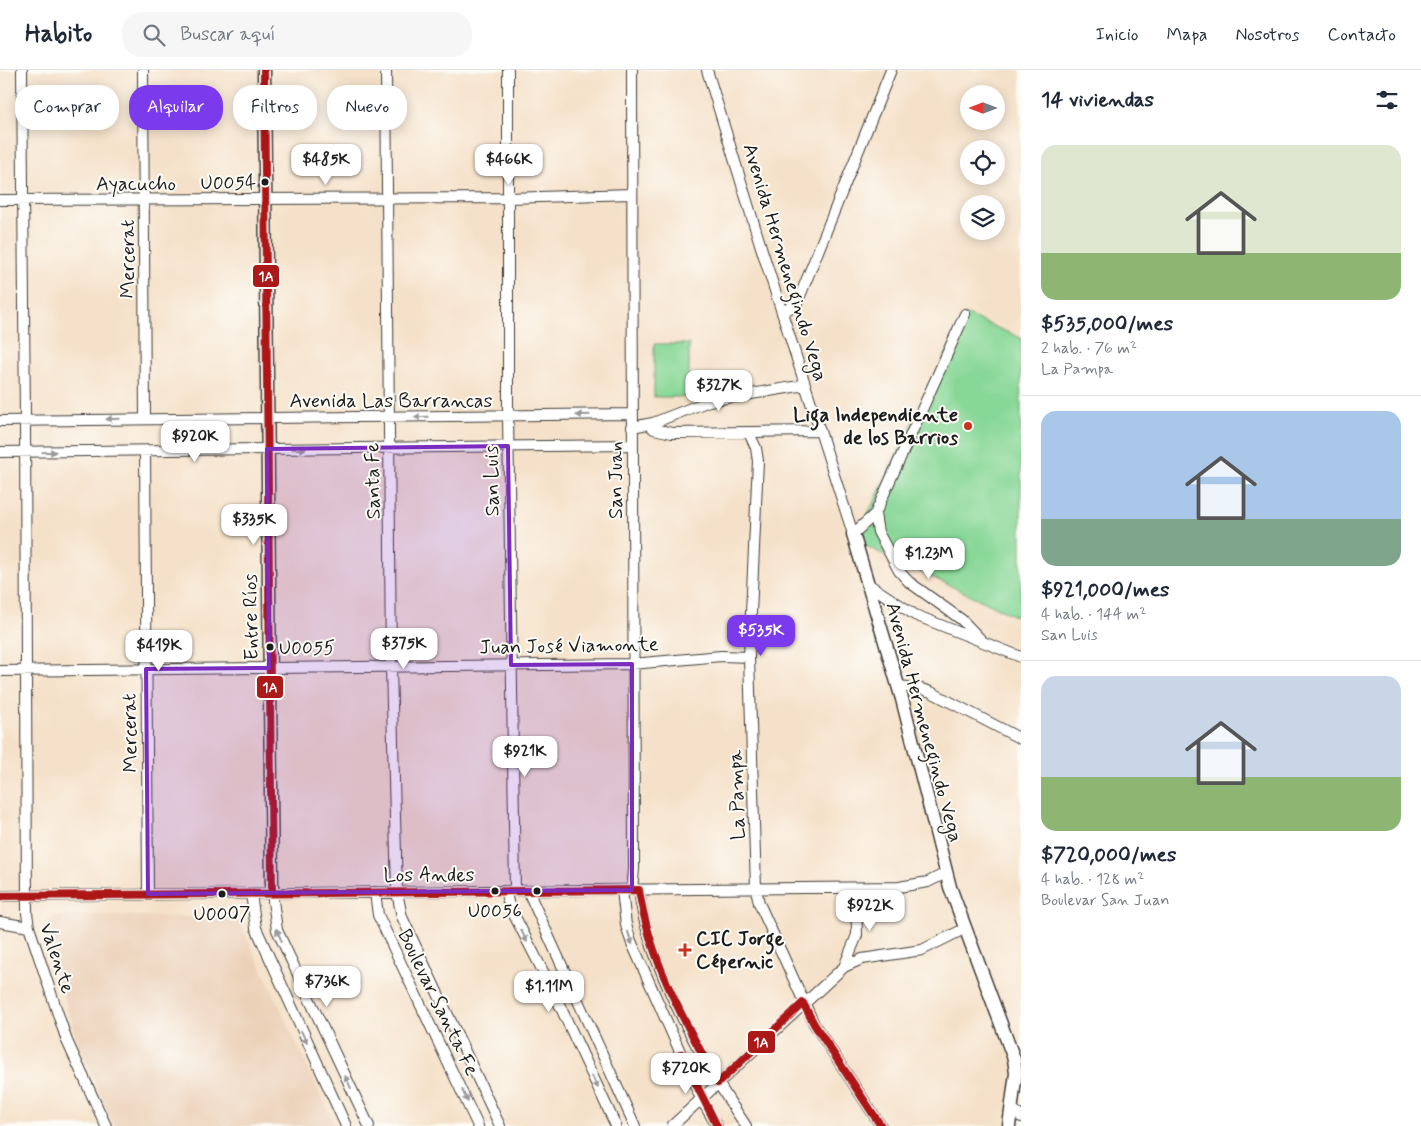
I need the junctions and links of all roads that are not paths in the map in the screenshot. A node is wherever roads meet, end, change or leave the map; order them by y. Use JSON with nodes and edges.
{"nodes":[{"id":1,"x":22,"y":70,"type":"edge"},
{"id":2,"x":142,"y":70,"type":"edge"},
{"id":3,"x":264,"y":70,"type":"edge"},
{"id":4,"x":386,"y":70,"type":"edge"},
{"id":5,"x":508,"y":70,"type":"edge"},
{"id":6,"x":632,"y":70,"type":"edge"},
{"id":7,"x":707,"y":70,"type":"edge"},
{"id":8,"x":891,"y":70,"type":"edge"},
{"id":9,"x":631,"y":194,"type":"junction"},
{"id":10,"x":509,"y":198,"type":"junction"},
{"id":11,"x":265,"y":199,"type":"junction"},
{"id":12,"x":387,"y":199,"type":"junction"},
{"id":13,"x":0,"y":200,"type":"edge"},
{"id":14,"x":23,"y":200,"type":"junction"},
{"id":15,"x":144,"y":200,"type":"junction"},
{"id":16,"x":782,"y":312,"type":"junction"},
{"id":17,"x":965,"y":314,"type":"dead end"},
{"id":18,"x":805,"y":385,"type":"junction"},
{"id":19,"x":632,"y":414,"type":"junction"},
{"id":20,"x":508,"y":416,"type":"junction"},
{"id":21,"x":146,"y":418,"type":"junction"},
{"id":22,"x":267,"y":418,"type":"junction"},
{"id":23,"x":388,"y":418,"type":"junction"},
{"id":24,"x":26,"y":420,"type":"junction"},
{"id":25,"x":0,"y":421,"type":"edge"},
{"id":26,"x":648,"y":424,"type":"junction"},
{"id":27,"x":632,"y":427,"type":"junction"},
{"id":28,"x":819,"y":431,"type":"junction"},
{"id":29,"x":749,"y":433,"type":"junction"},
{"id":30,"x":632,"y":445,"type":"junction"},
{"id":31,"x":508,"y":446,"type":"junction"},
{"id":32,"x":390,"y":448,"type":"junction"},
{"id":33,"x":267,"y":449,"type":"junction"},
{"id":34,"x":145,"y":451,"type":"junction"},
{"id":35,"x":0,"y":452,"type":"edge"},
{"id":36,"x":26,"y":452,"type":"junction"},
{"id":37,"x":874,"y":514,"type":"junction"},
{"id":38,"x":853,"y":534,"type":"junction"},
{"id":39,"x":868,"y":584,"type":"junction"},
{"id":40,"x":983,"y":642,"type":"junction"},
{"id":41,"x":749,"y":657,"type":"junction"},
{"id":42,"x":1021,"y":657,"type":"edge"},
{"id":43,"x":632,"y":664,"type":"junction"},
{"id":44,"x":511,"y":665,"type":"junction"},
{"id":45,"x":391,"y":667,"type":"junction"},
{"id":46,"x":270,"y":668,"type":"junction"},
{"id":47,"x":146,"y":669,"type":"junction"},
{"id":48,"x":0,"y":671,"type":"edge"},
{"id":49,"x":26,"y":671,"type":"junction"},
{"id":50,"x":898,"y":686,"type":"junction"},
{"id":51,"x":1021,"y":739,"type":"edge"},
{"id":52,"x":946,"y":873,"type":"junction"},
{"id":53,"x":856,"y":888,"type":"junction"},
{"id":54,"x":756,"y":889,"type":"junction"},
{"id":55,"x":631,"y":890,"type":"junction"},
{"id":56,"x":510,"y":891,"type":"junction"},
{"id":57,"x":528,"y":891,"type":"junction"},
{"id":58,"x":375,"y":892,"type":"junction"},
{"id":59,"x":397,"y":892,"type":"junction"},
{"id":60,"x":272,"y":893,"type":"junction"},
{"id":61,"x":148,"y":894,"type":"junction"},
{"id":62,"x":251,"y":894,"type":"junction"},
{"id":63,"x":26,"y":895,"type":"junction"},
{"id":64,"x":0,"y":896,"type":"edge"},
{"id":65,"x":0,"y":922,"type":"edge"},
{"id":66,"x":29,"y":927,"type":"junction"},
{"id":67,"x":966,"y":928,"type":"junction"},
{"id":68,"x":844,"y":967,"type":"junction"},
{"id":69,"x":803,"y":1003,"type":"junction"},
{"id":70,"x":1018,"y":1054,"type":"edge"},
{"id":71,"x":718,"y":1083,"type":"junction"},
{"id":72,"x":701,"y":1099,"type":"junction"},
{"id":73,"x":1012,"y":1108,"type":"junction"},
{"id":74,"x":1021,"y":1117,"type":"edge"},
{"id":75,"x":106,"y":1126,"type":"edge"},
{"id":76,"x":346,"y":1126,"type":"edge"},
{"id":77,"x":368,"y":1126,"type":"edge"},
{"id":78,"x":478,"y":1126,"type":"edge"},
{"id":79,"x":500,"y":1126,"type":"edge"},
{"id":80,"x":616,"y":1126,"type":"edge"},
{"id":81,"x":635,"y":1126,"type":"edge"},
{"id":82,"x":672,"y":1126,"type":"edge"},
{"id":83,"x":717,"y":1126,"type":"edge"},
{"id":84,"x":746,"y":1126,"type":"edge"},
{"id":85,"x":881,"y":1126,"type":"edge"},
{"id":86,"x":1009,"y":1126,"type":"edge"}],
"edges":[{"from":1,"to":14,"type":"street","name":"Valente"},
{"from":2,"to":15,"type":"street","name":"Mercerat"},
{"from":3,"to":11,"type":"street","name":"Entre Ríos"},
{"from":4,"to":12,"type":"street","name":"Santa Fe"},
{"from":5,"to":10,"type":"street","name":"San Luis"},
{"from":6,"to":9,"type":"street","name":"San Juan"},
{"from":7,"to":16,"type":"street","name":"Avenida Hermenegindo Vega"},
{"from":8,"to":16,"type":"street"},
{"from":9,"to":10,"type":"street","name":"Ayacucho"},
{"from":9,"to":19,"type":"street","name":"San Juan"},
{"from":10,"to":12,"type":"street","name":"Ayacucho"},
{"from":10,"to":20,"type":"street","name":"San Luis"},
{"from":11,"to":12,"type":"street","name":"Ayacucho"},
{"from":11,"to":15,"type":"street","name":"Ayacucho"},
{"from":11,"to":22,"type":"street","name":"Entre Ríos"},
{"from":12,"to":23,"type":"street","name":"Santa Fe"},
{"from":13,"to":14,"type":"street","name":"Ayacucho"},
{"from":14,"to":15,"type":"street","name":"Ayacucho"},
{"from":14,"to":24,"type":"street","name":"Valente"},
{"from":15,"to":21,"type":"street","name":"Mercerat"},
{"from":16,"to":18,"type":"street","name":"Avenida Hermenegindo Vega"},
{"from":17,"to":37,"type":"street"},
{"from":18,"to":26,"type":"street"},
{"from":18,"to":28,"type":"street","name":"Avenida Hermenegindo Vega"},
{"from":19,"to":20,"type":"street","name":"Avenida Las Barrancas","one_way":true},
{"from":19,"to":27,"type":"street","name":"San Juan"},
{"from":20,"to":23,"type":"street","name":"Avenida Las Barrancas","one_way":true},
{"from":20,"to":31,"type":"street","name":"San Luis"},
{"from":21,"to":22,"type":"street","name":"Avenida Las Barrancas"},
{"from":21,"to":24,"type":"street","name":"Avenida Las Barrancas","one_way":true},
{"from":22,"to":23,"type":"street","name":"Avenida Las Barrancas"},
{"from":22,"to":33,"type":"street","name":"Entre Ríos"},
{"from":23,"to":32,"type":"street","name":"Santa Fe"},
{"from":24,"to":25,"type":"street","name":"Avenida Las Barrancas"},
{"from":24,"to":36,"type":"street","name":"Valente"},
{"from":26,"to":27,"type":"street"},
{"from":26,"to":29,"type":"street"},
{"from":27,"to":30,"type":"street","name":"San Juan"},
{"from":28,"to":29,"type":"street"},
{"from":28,"to":38,"type":"street","name":"Avenida Hermenegindo Vega"},
{"from":29,"to":41,"type":"street","name":"La Pampa"},
{"from":30,"to":31,"type":"street"},
{"from":30,"to":43,"type":"street","name":"San Juan"},
{"from":31,"to":32,"type":"street"},
{"from":31,"to":44,"type":"street","name":"San Luis"},
{"from":33,"to":32,"type":"street","one_way":true},
{"from":32,"to":45,"type":"street","name":"Santa Fe"},
{"from":33,"to":34,"type":"street"},
{"from":33,"to":46,"type":"street","name":"Entre Ríos"},
{"from":36,"to":34,"type":"street","one_way":true},
{"from":34,"to":47,"type":"street","name":"Mercerat"},
{"from":35,"to":36,"type":"street"},
{"from":36,"to":49,"type":"street","name":"Valente"},
{"from":37,"to":38,"type":"street"},
{"from":37,"to":40,"type":"street"},
{"from":38,"to":39,"type":"street","name":"Avenida Hermenegindo Vega"},
{"from":39,"to":40,"type":"street"},
{"from":39,"to":50,"type":"street","name":"Avenida Hermenegindo Vega"},
{"from":40,"to":42,"type":"street"},
{"from":41,"to":43,"type":"street","name":"Juan José Viamonte"},
{"from":41,"to":54,"type":"street","name":"La Pampa"},
{"from":43,"to":44,"type":"street","name":"Juan José Viamonte"},
{"from":43,"to":55,"type":"street","name":"San Juan"},
{"from":44,"to":45,"type":"street","name":"Juan José Viamonte"},
{"from":44,"to":56,"type":"street","name":"San Luis"},
{"from":45,"to":46,"type":"street","name":"Juan José Viamonte"},
{"from":45,"to":59,"type":"street","name":"Santa Fe"},
{"from":46,"to":47,"type":"street","name":"Juan José Viamonte"},
{"from":46,"to":60,"type":"street","name":"Entre Ríos"},
{"from":47,"to":49,"type":"street","name":"Juan José Viamonte"},
{"from":47,"to":61,"type":"street","name":"Mercerat"},
{"from":48,"to":49,"type":"street","name":"Juan José Viamonte"},
{"from":49,"to":63,"type":"street","name":"Valente"},
{"from":50,"to":51,"type":"street"},
{"from":50,"to":52,"type":"street","name":"Avenida Hermenegindo Vega"},
{"from":52,"to":53,"type":"street","name":"Los Andes"},
{"from":52,"to":67,"type":"street","name":"Avenida Hermenegindo Vega"},
{"from":53,"to":54,"type":"street","name":"Los Andes"},
{"from":53,"to":68,"type":"street"},
{"from":54,"to":55,"type":"street","name":"Los Andes"},
{"from":54,"to":69,"type":"street","name":"La Pampa"},
{"from":55,"to":57,"type":"street","name":"Los Andes"},
{"from":55,"to":71,"type":"street"},
{"from":55,"to":72,"type":"street","one_way":true},
{"from":56,"to":57,"type":"street","name":"Los Andes"},
{"from":56,"to":59,"type":"street","name":"Los Andes"},
{"from":56,"to":80,"type":"street","name":"San Luis","one_way":true},
{"from":57,"to":81,"type":"street"},
{"from":58,"to":59,"type":"street","name":"Los Andes"},
{"from":58,"to":60,"type":"street","name":"Los Andes"},
{"from":58,"to":78,"type":"street","name":"Boulevar Santa Fe","one_way":true},
{"from":59,"to":79,"type":"street","name":"Boulevar Santa Fe"},
{"from":60,"to":62,"type":"street","name":"Los Andes"},
{"from":77,"to":60,"type":"street","one_way":true},
{"from":61,"to":62,"type":"street","name":"Los Andes"},
{"from":61,"to":63,"type":"street","name":"Los Andes"},
{"from":62,"to":76,"type":"street","one_way":true},
{"from":63,"to":64,"type":"street","name":"Los Andes"},
{"from":63,"to":66,"type":"street","name":"Valente"},
{"from":65,"to":66,"type":"street"},
{"from":66,"to":75,"type":"street","name":"Valente"},
{"from":67,"to":68,"type":"street"},
{"from":67,"to":70,"type":"street","name":"Avenida Hermenegindo Vega"},
{"from":68,"to":69,"type":"street"},
{"from":69,"to":71,"type":"street"},
{"from":69,"to":85,"type":"street","name":"La Pampa"},
{"from":70,"to":73,"type":"street","name":"Avenida Hermenegindo Vega"},
{"from":71,"to":72,"type":"street"},
{"from":71,"to":84,"type":"street"},
{"from":72,"to":82,"type":"street"},
{"from":72,"to":83,"type":"street"},
{"from":73,"to":74,"type":"street"},
{"from":73,"to":86,"type":"street","name":"Avenida Hermenegindo Vega"}]}
